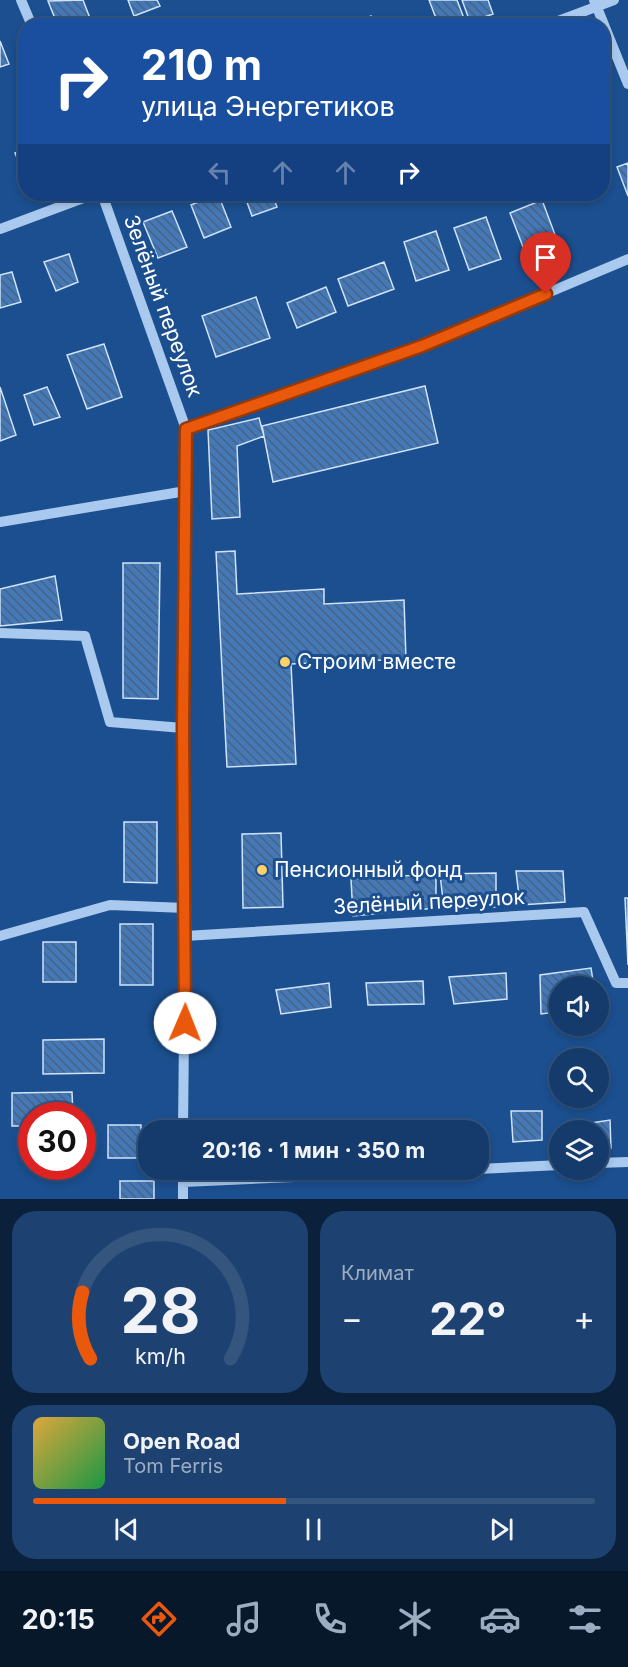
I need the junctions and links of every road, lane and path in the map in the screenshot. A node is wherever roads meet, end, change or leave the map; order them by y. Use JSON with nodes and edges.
{"nodes":[{"id":1,"x":21,"y":0,"type":"edge"},
{"id":2,"x":614,"y":0,"type":"edge"},
{"id":3,"x":595,"y":3,"type":"edge"},
{"id":4,"x":29,"y":18,"type":"edge"},
{"id":5,"x":562,"y":18,"type":"edge"},
{"id":6,"x":601,"y":18,"type":"edge"},
{"id":7,"x":610,"y":40,"type":"edge"},
{"id":8,"x":628,"y":84,"type":"edge"},
{"id":9,"x":75,"y":201,"type":"edge"},
{"id":10,"x":105,"y":201,"type":"edge"},
{"id":11,"x":0,"y":229,"type":"edge"},
{"id":12,"x":628,"y":259,"type":"edge"},
{"id":13,"x":186,"y":429,"type":"junction"},
{"id":14,"x":186,"y":492,"type":"junction"},
{"id":15,"x":0,"y":522,"type":"edge"},
{"id":16,"x":0,"y":633,"type":"edge"},
{"id":17,"x":183,"y":728,"type":"junction"},
{"id":18,"x":185,"y":908,"type":"junction"},
{"id":19,"x":0,"y":936,"type":"edge"},
{"id":20,"x":186,"y":936,"type":"junction"},
{"id":21,"x":628,"y":983,"type":"edge"},
{"id":22,"x":183,"y":1120,"type":"edge"},
{"id":23,"x":628,"y":1162,"type":"edge"},
{"id":24,"x":609,"y":1163,"type":"edge"},
{"id":25,"x":549,"y":1166,"type":"edge"},
{"id":26,"x":489,"y":1168,"type":"edge"},
{"id":27,"x":228,"y":1180,"type":"edge"},
{"id":28,"x":183,"y":1182,"type":"joint"},
{"id":29,"x":183,"y":1199,"type":"edge"}],
"edges":[{"from":1,"to":4,"type":"street"},
{"from":2,"to":3,"type":"street"},
{"from":3,"to":5,"type":"street"},
{"from":3,"to":6,"type":"street"},
{"from":7,"to":8,"type":"street"},
{"from":9,"to":11,"type":"street"},
{"from":10,"to":13,"type":"street","name":"Зелёный переулок"},
{"from":12,"to":13,"type":"street"},
{"from":13,"to":14,"type":"street","name":"Зелёный переулок"},
{"from":14,"to":15,"type":"street"},
{"from":14,"to":17,"type":"street","name":"Зелёный переулок"},
{"from":16,"to":17,"type":"street"},
{"from":17,"to":18,"type":"street","name":"Зелёный переулок"},
{"from":18,"to":19,"type":"street"},
{"from":18,"to":20,"type":"street","name":"Зелёный переулок"},
{"from":20,"to":21,"type":"street","name":"Зелёный переулок"},
{"from":20,"to":22,"type":"street","name":"Зелёный переулок"},
{"from":23,"to":24,"type":"street"},
{"from":25,"to":26,"type":"street"},
{"from":27,"to":28,"type":"street"},
{"from":28,"to":29,"type":"street"}]}
